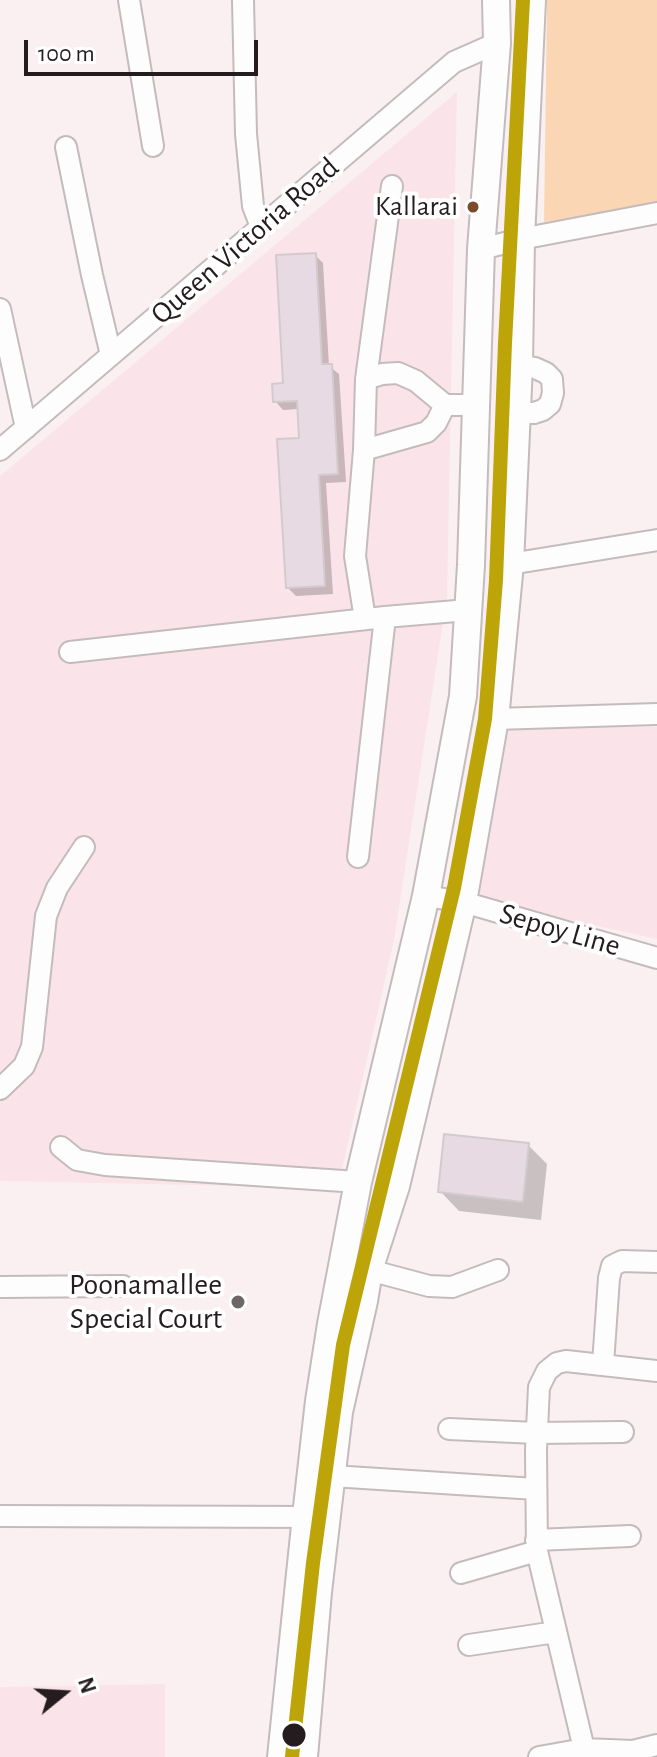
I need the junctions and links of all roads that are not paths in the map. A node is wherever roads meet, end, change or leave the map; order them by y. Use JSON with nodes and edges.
{"nodes":[{"id":1,"x":129,"y":0,"type":"edge"},
{"id":2,"x":243,"y":0,"type":"edge"},
{"id":3,"x":496,"y":0,"type":"edge"},
{"id":4,"x":532,"y":0,"type":"edge"},
{"id":5,"x":497,"y":43,"type":"junction"},
{"id":6,"x":153,"y":146,"type":"dead end"},
{"id":7,"x":66,"y":147,"type":"dead end"},
{"id":8,"x":392,"y":186,"type":"dead end"},
{"id":9,"x":657,"y":213,"type":"edge"},
{"id":10,"x":261,"y":227,"type":"junction"},
{"id":11,"x":521,"y":239,"type":"junction"},
{"id":12,"x":481,"y":249,"type":"junction"},
{"id":13,"x":0,"y":309,"type":"edge"},
{"id":14,"x":111,"y":355,"type":"junction"},
{"id":15,"x":519,"y":365,"type":"junction"},
{"id":16,"x":366,"y":379,"type":"junction"},
{"id":17,"x":445,"y":405,"type":"junction"},
{"id":18,"x":477,"y":405,"type":"junction"},
{"id":19,"x":517,"y":413,"type":"junction"},
{"id":20,"x":26,"y":428,"type":"junction"},
{"id":21,"x":0,"y":450,"type":"edge"},
{"id":22,"x":364,"y":450,"type":"junction"},
{"id":23,"x":657,"y":540,"type":"edge"},
{"id":24,"x":510,"y":564,"type":"junction"},
{"id":25,"x":468,"y":610,"type":"junction"},
{"id":26,"x":375,"y":618,"type":"junction"},
{"id":27,"x":70,"y":652,"type":"dead end"},
{"id":28,"x":657,"y":714,"type":"edge"},
{"id":29,"x":495,"y":719,"type":"junction"},
{"id":30,"x":84,"y":847,"type":"dead end"},
{"id":31,"x":358,"y":857,"type":"dead end"},
{"id":32,"x":426,"y":896,"type":"junction"},
{"id":33,"x":463,"y":902,"type":"junction"},
{"id":34,"x":657,"y":958,"type":"edge"},
{"id":35,"x":0,"y":1089,"type":"edge"},
{"id":36,"x":61,"y":1147,"type":"dead end"},
{"id":37,"x":358,"y":1182,"type":"junction"},
{"id":38,"x":657,"y":1262,"type":"edge"},
{"id":39,"x":369,"y":1270,"type":"junction"},
{"id":40,"x":498,"y":1270,"type":"dead end"},
{"id":41,"x":123,"y":1286,"type":"dead end"},
{"id":42,"x":0,"y":1287,"type":"edge"},
{"id":43,"x":603,"y":1364,"type":"junction"},
{"id":44,"x":657,"y":1371,"type":"edge"},
{"id":45,"x":449,"y":1429,"type":"dead end"},
{"id":46,"x":623,"y":1432,"type":"dead end"},
{"id":47,"x":536,"y":1433,"type":"junction"},
{"id":48,"x":332,"y":1476,"type":"junction"},
{"id":49,"x":536,"y":1489,"type":"junction"},
{"id":50,"x":0,"y":1516,"type":"edge"},
{"id":51,"x":316,"y":1517,"type":"junction"},
{"id":52,"x":630,"y":1536,"type":"dead end"},
{"id":53,"x":536,"y":1546,"type":"junction"},
{"id":54,"x":461,"y":1573,"type":"dead end"},
{"id":55,"x":556,"y":1632,"type":"junction"},
{"id":56,"x":469,"y":1645,"type":"dead end"},
{"id":57,"x":657,"y":1745,"type":"edge"},
{"id":58,"x":584,"y":1749,"type":"junction"},
{"id":59,"x":281,"y":1757,"type":"edge"},
{"id":60,"x":304,"y":1757,"type":"edge"},
{"id":61,"x":539,"y":1757,"type":"edge"}],
"edges":[{"from":1,"to":6,"type":"street"},
{"from":2,"to":10,"type":"street"},
{"from":3,"to":5,"type":"main road"},
{"from":4,"to":11,"type":"main road"},
{"from":5,"to":10,"type":"street","name":"Queen Victoria Road"},
{"from":5,"to":12,"type":"main road"},
{"from":7,"to":14,"type":"street"},
{"from":8,"to":16,"type":"street"},
{"from":9,"to":11,"type":"street"},
{"from":10,"to":14,"type":"street","name":"Queen Victoria Road"},
{"from":11,"to":12,"type":"street"},
{"from":11,"to":15,"type":"main road"},
{"from":12,"to":18,"type":"main road"},
{"from":13,"to":20,"type":"street"},
{"from":14,"to":20,"type":"street","name":"Queen Victoria Road"},
{"from":15,"to":19,"type":"main road"},
{"from":15,"to":19,"type":"street"},
{"from":16,"to":17,"type":"street"},
{"from":16,"to":22,"type":"street"},
{"from":17,"to":18,"type":"street"},
{"from":17,"to":22,"type":"street"},
{"from":18,"to":25,"type":"main road"},
{"from":19,"to":24,"type":"main road"},
{"from":20,"to":21,"type":"street","name":"Queen Victoria Road"},
{"from":22,"to":26,"type":"street"},
{"from":23,"to":24,"type":"street"},
{"from":24,"to":29,"type":"main road"},
{"from":25,"to":26,"type":"street"},
{"from":25,"to":32,"type":"main road"},
{"from":26,"to":27,"type":"street"},
{"from":26,"to":31,"type":"street"},
{"from":28,"to":29,"type":"street"},
{"from":29,"to":33,"type":"main road"},
{"from":30,"to":35,"type":"street"},
{"from":32,"to":33,"type":"street","name":"Sepoy Line"},
{"from":32,"to":37,"type":"main road"},
{"from":33,"to":34,"type":"street","name":"Sepoy Line"},
{"from":33,"to":39,"type":"main road"},
{"from":36,"to":37,"type":"street"},
{"from":37,"to":51,"type":"main road"},
{"from":38,"to":43,"type":"street"},
{"from":39,"to":40,"type":"street"},
{"from":39,"to":48,"type":"main road"},
{"from":41,"to":42,"type":"street"},
{"from":43,"to":44,"type":"street"},
{"from":43,"to":47,"type":"street"},
{"from":45,"to":47,"type":"street"},
{"from":46,"to":47,"type":"street"},
{"from":47,"to":49,"type":"street"},
{"from":48,"to":49,"type":"street"},
{"from":48,"to":51,"type":"main road"},
{"from":49,"to":53,"type":"street"},
{"from":50,"to":51,"type":"street"},
{"from":51,"to":59,"type":"main road"},
{"from":51,"to":60,"type":"main road"},
{"from":52,"to":53,"type":"street"},
{"from":53,"to":54,"type":"street"},
{"from":53,"to":55,"type":"street"},
{"from":55,"to":56,"type":"street"},
{"from":55,"to":58,"type":"street"},
{"from":57,"to":58,"type":"street"},
{"from":58,"to":61,"type":"street"}]}
